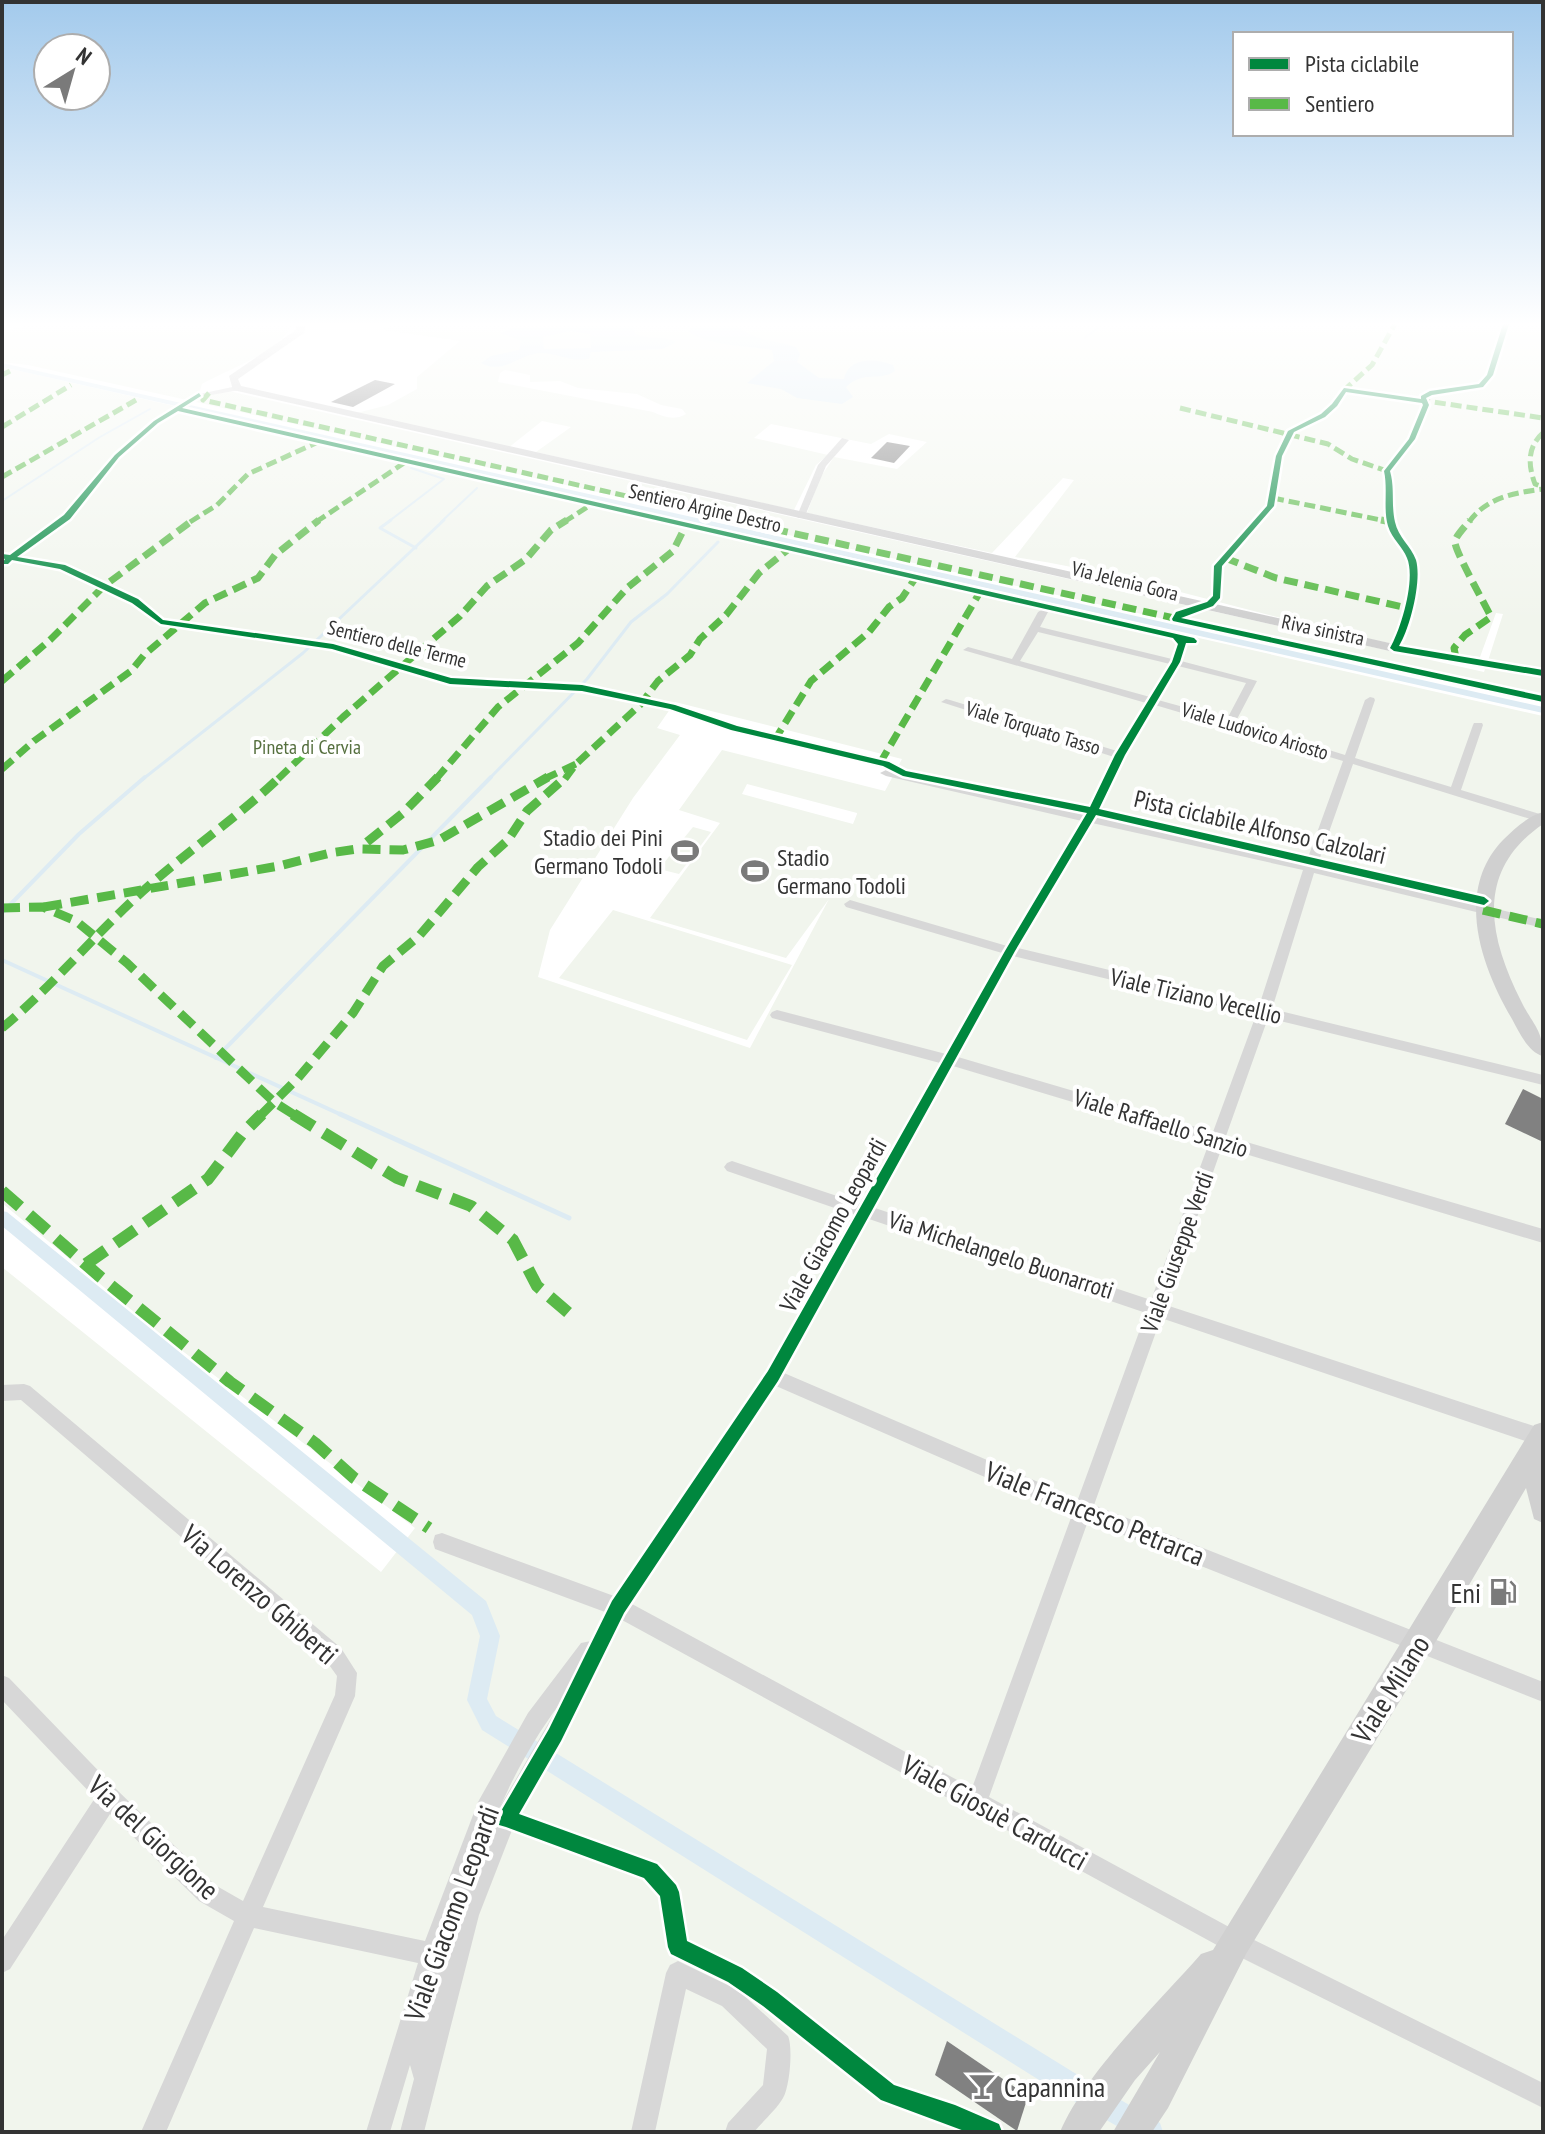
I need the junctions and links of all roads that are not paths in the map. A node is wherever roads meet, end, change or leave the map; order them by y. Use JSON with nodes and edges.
{"nodes":[{"id":1,"x":394,"y":424,"type":"edge"},
{"id":2,"x":845,"y":440,"type":"dead end"},
{"id":3,"x":801,"y":516,"type":"junction"},
{"id":4,"x":1043,"y":612,"type":"dead end"},
{"id":5,"x":1035,"y":629,"type":"junction"},
{"id":6,"x":1182,"y":643,"type":"dead end"},
{"id":7,"x":968,"y":650,"type":"dead end"},
{"id":8,"x":1430,"y":655,"type":"junction"},
{"id":9,"x":1176,"y":662,"type":"junction"},
{"id":10,"x":1014,"y":663,"type":"junction"},
{"id":11,"x":1543,"y":673,"type":"edge"},
{"id":12,"x":1543,"y":682,"type":"edge"},
{"id":13,"x":1370,"y":700,"type":"dead end"},
{"id":14,"x":1154,"y":701,"type":"junction"},
{"id":15,"x":946,"y":702,"type":"dead end"},
{"id":16,"x":1230,"y":723,"type":"junction"},
{"id":17,"x":1478,"y":725,"type":"dead end"},
{"id":18,"x":1120,"y":755,"type":"junction"},
{"id":19,"x":1350,"y":760,"type":"junction"},
{"id":20,"x":886,"y":773,"type":"dead end"},
{"id":21,"x":1455,"y":791,"type":"junction"},
{"id":22,"x":1542,"y":818,"type":"edge"},
{"id":23,"x":1089,"y":819,"type":"junction"},
{"id":24,"x":1310,"y":868,"type":"junction"},
{"id":25,"x":850,"y":904,"type":"dead end"},
{"id":26,"x":1483,"y":910,"type":"junction"},
{"id":27,"x":1543,"y":924,"type":"edge"},
{"id":28,"x":1010,"y":951,"type":"junction"},
{"id":29,"x":1264,"y":1012,"type":"junction"},
{"id":30,"x":777,"y":1015,"type":"dead end"},
{"id":31,"x":1543,"y":1049,"type":"edge"},
{"id":32,"x":949,"y":1060,"type":"junction"},
{"id":33,"x":1543,"y":1080,"type":"edge"},
{"id":34,"x":1217,"y":1141,"type":"junction"},
{"id":35,"x":732,"y":1167,"type":"dead end"},
{"id":36,"x":867,"y":1212,"type":"junction"},
{"id":37,"x":1543,"y":1236,"type":"edge"},
{"id":38,"x":1157,"y":1306,"type":"junction"},
{"id":39,"x":773,"y":1376,"type":"junction"},
{"id":40,"x":2,"y":1393,"type":"edge"},
{"id":41,"x":1540,"y":1441,"type":"edge"},
{"id":42,"x":1509,"y":1491,"type":"junction"},
{"id":43,"x":1542,"y":1507,"type":"edge"},
{"id":44,"x":1083,"y":1510,"type":"junction"},
{"id":45,"x":442,"y":1542,"type":"dead end"},
{"id":46,"x":618,"y":1607,"type":"junction"},
{"id":47,"x":605,"y":1627,"type":"junction"},
{"id":48,"x":1419,"y":1643,"type":"junction"},
{"id":49,"x":2,"y":1685,"type":"edge"},
{"id":50,"x":1543,"y":1692,"type":"edge"},
{"id":51,"x":108,"y":1797,"type":"junction"},
{"id":52,"x":977,"y":1802,"type":"junction"},
{"id":53,"x":246,"y":1915,"type":"junction"},
{"id":54,"x":468,"y":1915,"type":"junction"},
{"id":55,"x":1234,"y":1942,"type":"junction"},
{"id":56,"x":432,"y":1954,"type":"junction"},
{"id":57,"x":2,"y":1961,"type":"edge"},
{"id":58,"x":1543,"y":2096,"type":"edge"},
{"id":59,"x":415,"y":2123,"type":"edge"},
{"id":60,"x":1080,"y":2129,"type":"edge"},
{"id":61,"x":153,"y":2132,"type":"edge"},
{"id":62,"x":378,"y":2132,"type":"edge"},
{"id":63,"x":643,"y":2132,"type":"edge"},
{"id":64,"x":737,"y":2132,"type":"edge"},
{"id":65,"x":1131,"y":2132,"type":"edge"}],
"edges":[{"from":1,"to":3,"type":"street","name":"Via Jelenia Gora"},
{"from":2,"to":3,"type":"street"},
{"from":3,"to":8,"type":"street","name":"Via Jelenia Gora"},
{"from":4,"to":5,"type":"street"},
{"from":5,"to":9,"type":"street"},
{"from":5,"to":10,"type":"street"},
{"from":6,"to":9,"type":"street","name":"Viale Giacomo Leopardi"},
{"from":7,"to":10,"type":"street","name":"Viale Ludovico Ariosto"},
{"from":8,"to":11,"type":"street","name":"Via Jelenia Gora"},
{"from":8,"to":12,"type":"street","name":"Via Jelenia Gora"},
{"from":9,"to":14,"type":"street","name":"Viale Giacomo Leopardi"},
{"from":9,"to":16,"type":"street"},
{"from":10,"to":14,"type":"street","name":"Viale Ludovico Ariosto"},
{"from":13,"to":19,"type":"street","name":"Viale Giuseppe Verdi"},
{"from":14,"to":16,"type":"street","name":"Viale Ludovico Ariosto"},
{"from":14,"to":18,"type":"street","name":"Viale Giacomo Leopardi"},
{"from":15,"to":18,"type":"street","name":"Viale Torquato Tasso"},
{"from":16,"to":19,"type":"street","name":"Viale Ludovico Ariosto"},
{"from":17,"to":21,"type":"street"},
{"from":18,"to":23,"type":"street","name":"Viale Giacomo Leopardi"},
{"from":19,"to":21,"type":"street","name":"Viale Ludovico Ariosto"},
{"from":19,"to":24,"type":"street","name":"Viale Giuseppe Verdi"},
{"from":20,"to":23,"type":"street"},
{"from":21,"to":22,"type":"street","name":"Viale Ludovico Ariosto"},
{"from":22,"to":26,"type":"street"},
{"from":23,"to":24,"type":"street"},
{"from":23,"to":28,"type":"street","name":"Viale Giacomo Leopardi"},
{"from":24,"to":26,"type":"street"},
{"from":24,"to":29,"type":"street","name":"Viale Giuseppe Verdi"},
{"from":25,"to":28,"type":"street","name":"Viale Tiziano Vecellio"},
{"from":26,"to":27,"type":"street"},
{"from":26,"to":31,"type":"street"},
{"from":28,"to":29,"type":"street","name":"Viale Tiziano Vecellio"},
{"from":28,"to":32,"type":"street","name":"Viale Giacomo Leopardi"},
{"from":29,"to":33,"type":"street","name":"Viale Tiziano Vecellio"},
{"from":29,"to":34,"type":"street","name":"Viale Giuseppe Verdi"},
{"from":30,"to":32,"type":"street","name":"Viale Raffaello Sanzio"},
{"from":32,"to":34,"type":"street","name":"Viale Raffaello Sanzio"},
{"from":32,"to":36,"type":"street","name":"Viale Giacomo Leopardi"},
{"from":34,"to":37,"type":"street","name":"Viale Raffaello Sanzio"},
{"from":34,"to":38,"type":"street","name":"Viale Giuseppe Verdi"},
{"from":35,"to":36,"type":"street","name":"Via Michelangelo Buonarroti"},
{"from":36,"to":38,"type":"street","name":"Via Michelangelo Buonarroti"},
{"from":36,"to":39,"type":"street","name":"Viale Giacomo Leopardi"},
{"from":38,"to":41,"type":"street","name":"Via Michelangelo Buonarroti"},
{"from":38,"to":44,"type":"street","name":"Viale Giuseppe Verdi"},
{"from":39,"to":44,"type":"street","name":"Viale Francesco Petrarca"},
{"from":39,"to":46,"type":"street","name":"Viale Giacomo Leopardi"},
{"from":40,"to":53,"type":"street","name":"Via Lorenzo Ghiberti"},
{"from":41,"to":42,"type":"street","name":"Viale Milano"},
{"from":41,"to":43,"type":"street"},
{"from":42,"to":43,"type":"street"},
{"from":42,"to":48,"type":"street","name":"Viale Milano"},
{"from":44,"to":48,"type":"street","name":"Viale Francesco Petrarca"},
{"from":44,"to":52,"type":"street","name":"Viale Giuseppe Verdi"},
{"from":45,"to":46,"type":"street","name":"Viale Giosuè Carducci"},
{"from":46,"to":47,"type":"street","name":"Viale Giacomo Leopardi"},
{"from":46,"to":52,"type":"street","name":"Viale Giosuè Carducci"},
{"from":47,"to":54,"type":"street","name":"Viale Giacomo Leopardi"},
{"from":47,"to":56,"type":"street","name":"Viale Giacomo Leopardi"},
{"from":48,"to":50,"type":"street","name":"Viale Francesco Petrarca"},
{"from":48,"to":55,"type":"street","name":"Viale Milano"},
{"from":49,"to":51,"type":"street","name":"Via del Giorgione"},
{"from":51,"to":53,"type":"street","name":"Via del Giorgione"},
{"from":51,"to":57,"type":"street"},
{"from":52,"to":55,"type":"street","name":"Viale Giosuè Carducci"},
{"from":53,"to":56,"type":"street","name":"Via del Giorgione"},
{"from":53,"to":61,"type":"street"},
{"from":54,"to":56,"type":"street"},
{"from":54,"to":59,"type":"street","name":"Viale Giacomo Leopardi"},
{"from":55,"to":58,"type":"street","name":"Viale Giosuè Carducci"},
{"from":55,"to":60,"type":"street","name":"Viale Milano"},
{"from":55,"to":65,"type":"street","name":"Viale Milano"},
{"from":56,"to":59,"type":"street"},
{"from":56,"to":62,"type":"street","name":"Viale Giacomo Leopardi"},
{"from":63,"to":64,"type":"street"}]}
